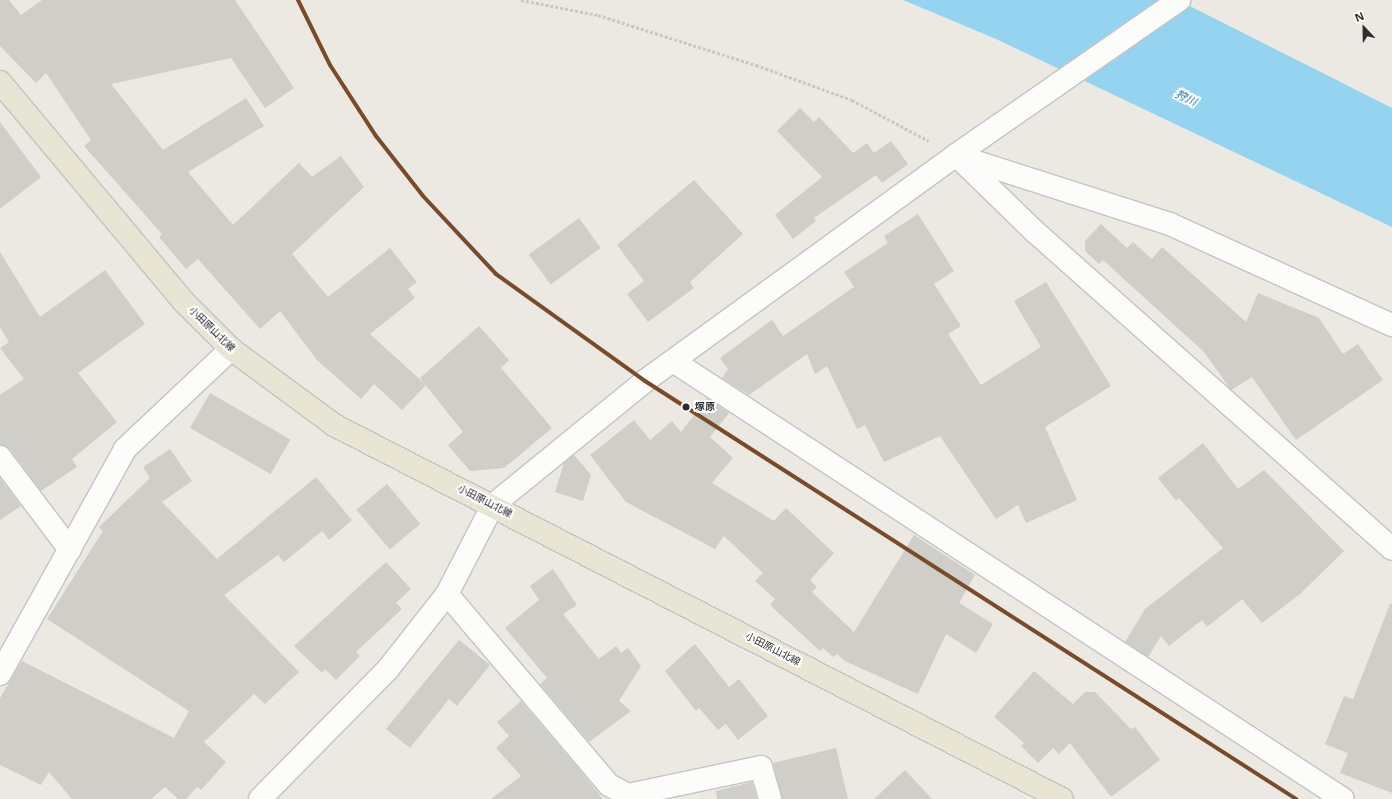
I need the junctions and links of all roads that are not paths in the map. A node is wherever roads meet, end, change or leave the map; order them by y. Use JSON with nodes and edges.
{"nodes":[{"id":1,"x":1179,"y":0,"type":"edge"},
{"id":2,"x":0,"y":82,"type":"edge"},
{"id":3,"x":956,"y":155,"type":"junction"},
{"id":4,"x":1392,"y":325,"type":"edge"},
{"id":5,"x":231,"y":349,"type":"junction"},
{"id":6,"x":674,"y":360,"type":"junction"},
{"id":7,"x":0,"y":457,"type":"edge"},
{"id":8,"x":493,"y":505,"type":"junction"},
{"id":9,"x":1392,"y":549,"type":"edge"},
{"id":10,"x":70,"y":550,"type":"junction"},
{"id":11,"x":447,"y":594,"type":"junction"},
{"id":12,"x":1,"y":666,"type":"edge"},
{"id":13,"x":626,"y":797,"type":"edge"},
{"id":14,"x":260,"y":799,"type":"edge"},
{"id":15,"x":770,"y":799,"type":"edge"},
{"id":16,"x":1062,"y":799,"type":"edge"},
{"id":17,"x":1343,"y":799,"type":"edge"}],
"edges":[{"from":1,"to":3,"type":"street"},
{"from":2,"to":5,"type":"main road","name":"小田原山北線"},
{"from":3,"to":4,"type":"street"},
{"from":3,"to":6,"type":"street"},
{"from":3,"to":9,"type":"street"},
{"from":5,"to":8,"type":"main road","name":"小田原山北線"},
{"from":5,"to":10,"type":"street"},
{"from":6,"to":8,"type":"street"},
{"from":6,"to":17,"type":"street"},
{"from":7,"to":10,"type":"street"},
{"from":8,"to":11,"type":"street"},
{"from":8,"to":16,"type":"main road","name":"小田原山北線"},
{"from":10,"to":12,"type":"street"},
{"from":11,"to":13,"type":"street"},
{"from":11,"to":14,"type":"street"},
{"from":13,"to":15,"type":"street"}]}
